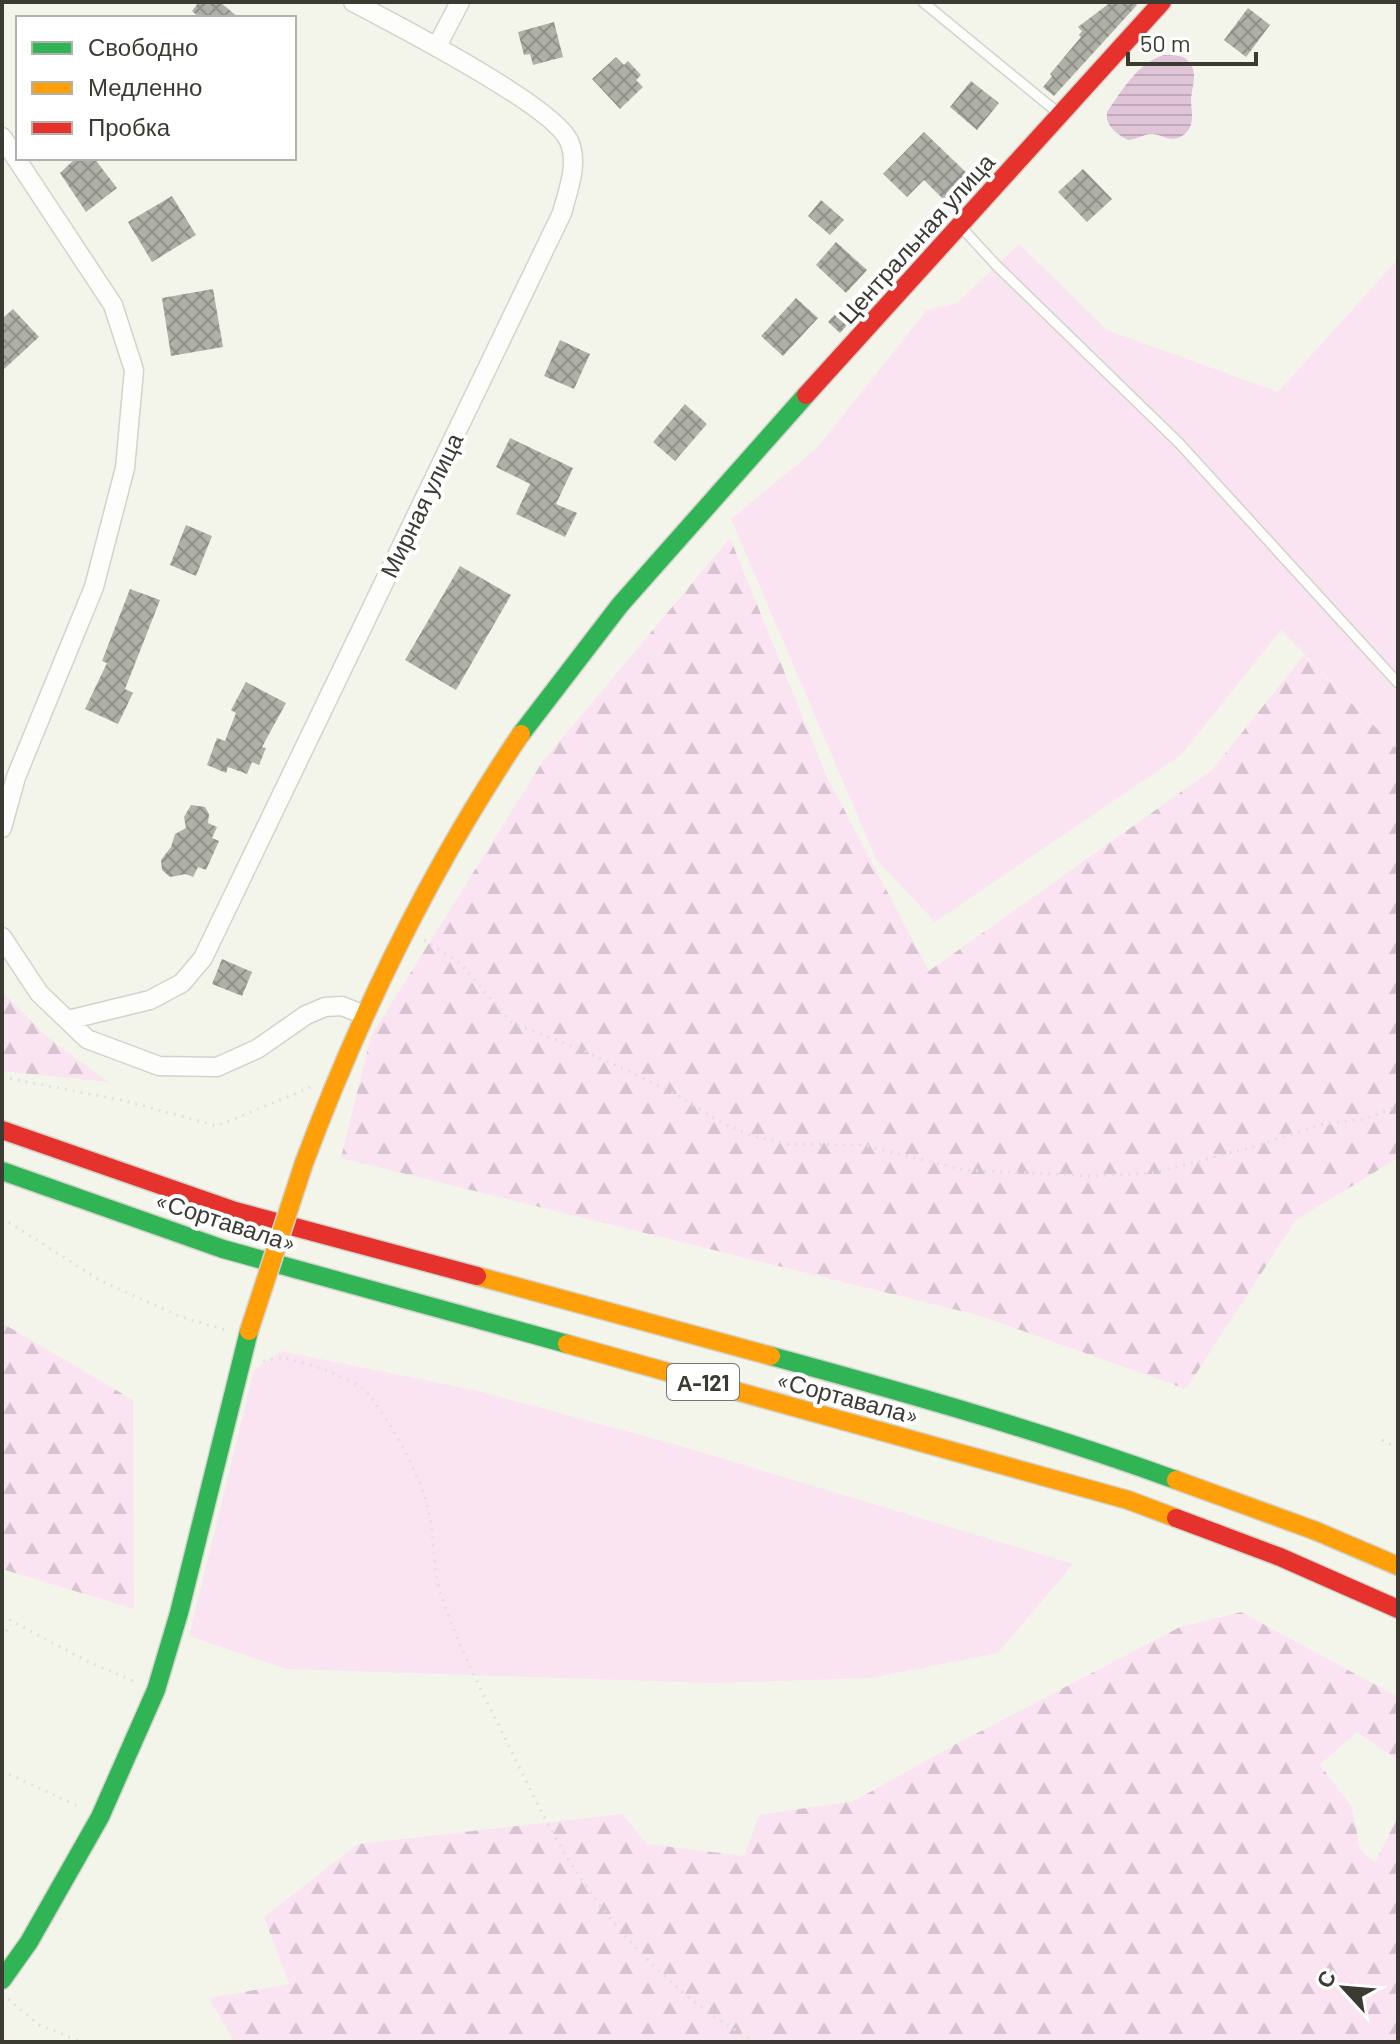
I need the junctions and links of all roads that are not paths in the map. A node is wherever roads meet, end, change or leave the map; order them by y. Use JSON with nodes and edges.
{"nodes":[{"id":1,"x":353,"y":2,"type":"edge"},
{"id":2,"x":460,"y":2,"type":"edge"},
{"id":3,"x":923,"y":2,"type":"edge"},
{"id":4,"x":1162,"y":2,"type":"edge"},
{"id":5,"x":437,"y":46,"type":"junction"},
{"id":6,"x":1060,"y":114,"type":"junction"},
{"id":7,"x":2,"y":137,"type":"edge"},
{"id":8,"x":16,"y":158,"type":"edge"},
{"id":9,"x":17,"y":160,"type":"edge"},
{"id":10,"x":959,"y":226,"type":"junction"},
{"id":11,"x":1398,"y":683,"type":"edge"},
{"id":12,"x":2,"y":828,"type":"edge"},
{"id":13,"x":2,"y":937,"type":"edge"},
{"id":14,"x":362,"y":1014,"type":"junction"},
{"id":15,"x":68,"y":1020,"type":"junction"},
{"id":16,"x":2,"y":1130,"type":"edge"},
{"id":17,"x":2,"y":1171,"type":"edge"},
{"id":18,"x":1398,"y":1566,"type":"edge"},
{"id":19,"x":1398,"y":1609,"type":"edge"},
{"id":20,"x":2,"y":1980,"type":"edge"}],
"edges":[{"from":1,"to":5,"type":"street","name":"Мирная улица"},
{"from":2,"to":5,"type":"street"},
{"from":3,"to":6,"type":"lane"},
{"from":4,"to":6,"type":"main road","name":"Центральная улица"},
{"from":5,"to":15,"type":"street","name":"Мирная улица"},
{"from":6,"to":10,"type":"main road","name":"Центральная улица"},
{"from":7,"to":8,"type":"street"},
{"from":9,"to":12,"type":"street"},
{"from":10,"to":11,"type":"lane"},
{"from":10,"to":14,"type":"main road","name":"Центральная улица"},
{"from":13,"to":15,"type":"street"},
{"from":14,"to":15,"type":"street"},
{"from":14,"to":20,"type":"main road","name":"Центральная улица","bridge":true},
{"from":16,"to":18,"type":"main road","name":"«Сортавала»","number":"А-121"},
{"from":17,"to":19,"type":"main road","name":"«Сортавала»","number":"А-121"}]}
